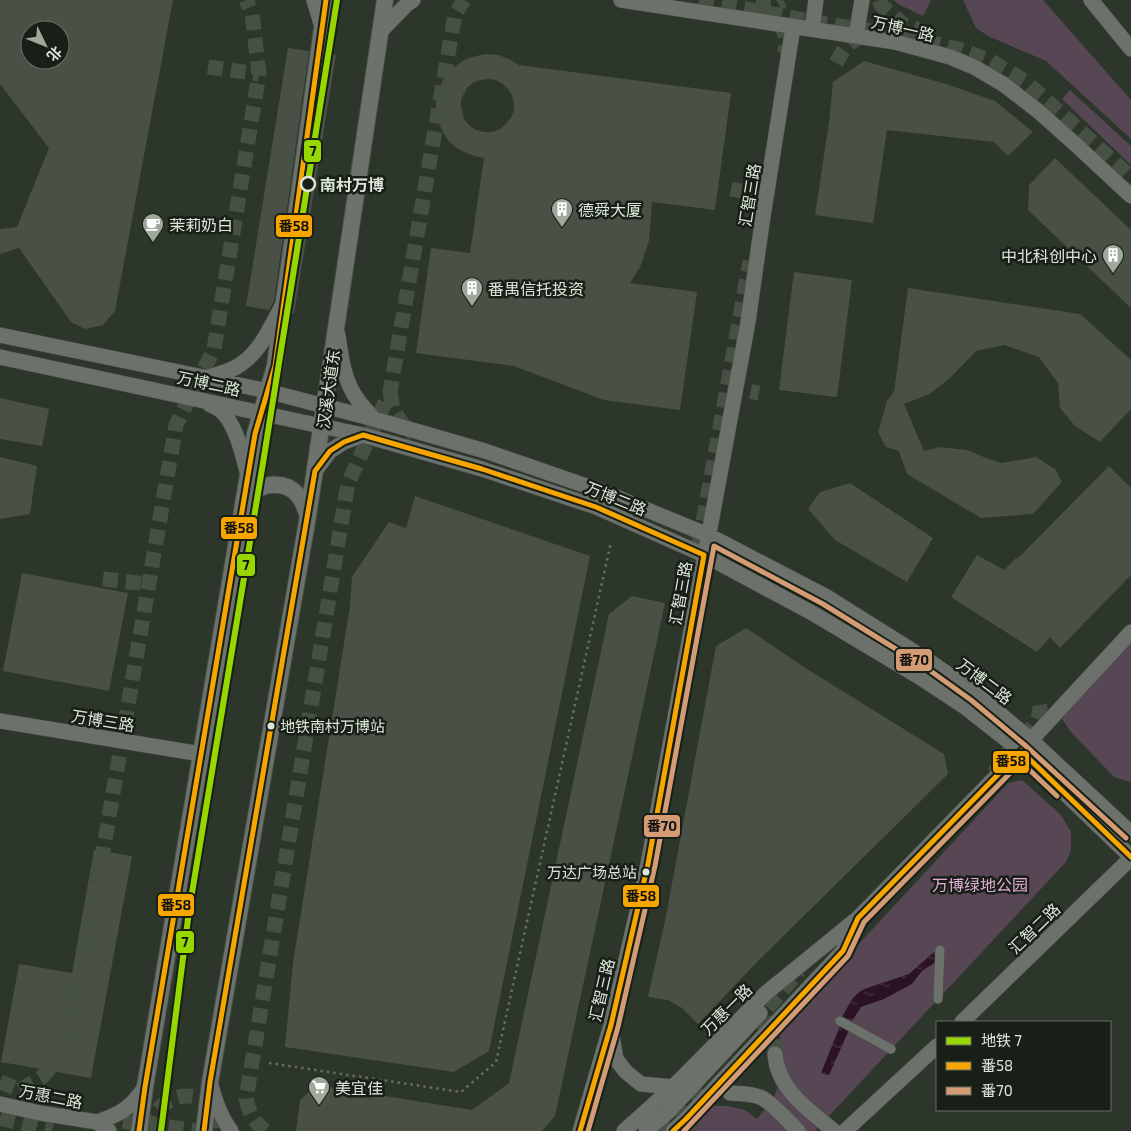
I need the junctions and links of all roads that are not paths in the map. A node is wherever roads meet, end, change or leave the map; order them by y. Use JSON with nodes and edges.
{"nodes":[{"id":1,"x":314,"y":0,"type":"edge"},
{"id":2,"x":326,"y":0,"type":"edge"},
{"id":3,"x":385,"y":0,"type":"edge"},
{"id":4,"x":413,"y":0,"type":"edge"},
{"id":5,"x":620,"y":0,"type":"edge"},
{"id":6,"x":816,"y":0,"type":"edge"},
{"id":7,"x":862,"y":0,"type":"edge"},
{"id":8,"x":1091,"y":0,"type":"edge"},
{"id":9,"x":793,"y":27,"type":"junction"},
{"id":10,"x":322,"y":29,"type":"junction"},
{"id":11,"x":812,"y":30,"type":"junction"},
{"id":12,"x":380,"y":32,"type":"junction"},
{"id":13,"x":856,"y":36,"type":"junction"},
{"id":14,"x":1131,"y":49,"type":"edge"},
{"id":15,"x":1131,"y":196,"type":"edge"},
{"id":16,"x":284,"y":302,"type":"junction"},
{"id":17,"x":337,"y":327,"type":"junction"},
{"id":18,"x":0,"y":335,"type":"edge"},
{"id":19,"x":0,"y":357,"type":"edge"},
{"id":20,"x":208,"y":378,"type":"junction"},
{"id":21,"x":267,"y":391,"type":"junction"},
{"id":22,"x":202,"y":399,"type":"junction"},
{"id":23,"x":325,"y":406,"type":"junction"},
{"id":24,"x":261,"y":412,"type":"junction"},
{"id":25,"x":374,"y":418,"type":"junction"},
{"id":26,"x":322,"y":425,"type":"junction"},
{"id":27,"x":363,"y":435,"type":"junction"},
{"id":28,"x":315,"y":471,"type":"junction"},
{"id":29,"x":248,"y":475,"type":"junction"},
{"id":30,"x":244,"y":505,"type":"junction"},
{"id":31,"x":308,"y":516,"type":"junction"},
{"id":32,"x":708,"y":535,"type":"junction"},
{"id":33,"x":704,"y":555,"type":"junction"},
{"id":34,"x":1131,"y":632,"type":"edge"},
{"id":35,"x":0,"y":722,"type":"edge"},
{"id":36,"x":1031,"y":740,"type":"junction"},
{"id":37,"x":1021,"y":751,"type":"junction"},
{"id":38,"x":201,"y":754,"type":"junction"},
{"id":39,"x":1131,"y":833,"type":"edge"},
{"id":40,"x":1131,"y":858,"type":"edge"},
{"id":41,"x":858,"y":918,"type":"junction"},
{"id":42,"x":940,"y":950,"type":"dead end"},
{"id":43,"x":938,"y":999,"type":"dead end"},
{"id":44,"x":840,"y":1021,"type":"dead end"},
{"id":45,"x":963,"y":1021,"type":"edge"},
{"id":46,"x":610,"y":1025,"type":"junction"},
{"id":47,"x":936,"y":1047,"type":"edge"},
{"id":48,"x":891,"y":1049,"type":"dead end"},
{"id":49,"x":775,"y":1054,"type":"tunnel mouth"},
{"id":50,"x":210,"y":1082,"type":"junction"},
{"id":51,"x":674,"y":1086,"type":"junction"},
{"id":52,"x":144,"y":1087,"type":"junction"},
{"id":53,"x":730,"y":1093,"type":"dead end"},
{"id":54,"x":0,"y":1104,"type":"edge"},
{"id":55,"x":103,"y":1126,"type":"edge"},
{"id":56,"x":139,"y":1131,"type":"tunnel mouth"},
{"id":57,"x":204,"y":1131,"type":"edge"},
{"id":58,"x":231,"y":1131,"type":"edge"},
{"id":59,"x":580,"y":1131,"type":"edge"},
{"id":60,"x":624,"y":1131,"type":"edge"},
{"id":61,"x":646,"y":1131,"type":"edge"},
{"id":62,"x":673,"y":1131,"type":"edge"},
{"id":63,"x":798,"y":1131,"type":"edge"},
{"id":64,"x":834,"y":1131,"type":"edge"},
{"id":65,"x":845,"y":1131,"type":"edge"}],
"edges":[{"from":1,"to":10,"type":"street"},
{"from":2,"to":10,"type":"main road"},
{"from":3,"to":12,"type":"main road","name":"汉溪大道东"},
{"from":4,"to":12,"type":"street"},
{"from":5,"to":9,"type":"street","name":"万博一路"},
{"from":6,"to":11,"type":"street"},
{"from":7,"to":13,"type":"street"},
{"from":8,"to":14,"type":"street"},
{"from":9,"to":11,"type":"street","name":"万博一路"},
{"from":9,"to":32,"type":"street","name":"汇智三路"},
{"from":10,"to":16,"type":"main road"},
{"from":11,"to":13,"type":"street","name":"万博一路"},
{"from":12,"to":17,"type":"main road","name":"汉溪大道东"},
{"from":13,"to":15,"type":"street","name":"万博一路"},
{"from":16,"to":20,"type":"street"},
{"from":16,"to":21,"type":"main road"},
{"from":17,"to":23,"type":"main road","name":"汉溪大道东"},
{"from":17,"to":25,"type":"street"},
{"from":18,"to":20,"type":"street","name":"万博二路"},
{"from":19,"to":22,"type":"street","name":"万博二路"},
{"from":20,"to":21,"type":"street","name":"万博二路"},
{"from":21,"to":23,"type":"street","name":"万博二路"},
{"from":21,"to":24,"type":"main road"},
{"from":22,"to":24,"type":"street","name":"万博二路"},
{"from":22,"to":29,"type":"street"},
{"from":23,"to":25,"type":"street","name":"万博二路"},
{"from":23,"to":26,"type":"main road","name":"汉溪大道东"},
{"from":24,"to":26,"type":"street","name":"万博二路"},
{"from":24,"to":29,"type":"main road"},
{"from":25,"to":32,"type":"street","name":"万博二路"},
{"from":26,"to":27,"type":"street","name":"万博二路"},
{"from":26,"to":28,"type":"main road","name":"汉溪大道东"},
{"from":27,"to":28,"type":"street"},
{"from":27,"to":33,"type":"street","name":"万博二路"},
{"from":28,"to":31,"type":"main road","name":"汉溪大道东"},
{"from":29,"to":30,"type":"main road"},
{"from":30,"to":31,"type":"main road"},
{"from":30,"to":38,"type":"main road"},
{"from":31,"to":50,"type":"main road","name":"汉溪大道东"},
{"from":32,"to":33,"type":"street","name":"汇智三路"},
{"from":32,"to":36,"type":"street","name":"万博二路"},
{"from":33,"to":37,"type":"street","name":"万博二路"},
{"from":33,"to":46,"type":"street","name":"汇智三路"},
{"from":34,"to":36,"type":"street","name":"万惠一路"},
{"from":35,"to":38,"type":"street","name":"万博三路"},
{"from":36,"to":37,"type":"street","name":"万惠一路"},
{"from":36,"to":39,"type":"street","name":"万博二路"},
{"from":37,"to":40,"type":"street","name":"万博二路"},
{"from":37,"to":41,"type":"street","name":"万惠一路"},
{"from":38,"to":52,"type":"main road"},
{"from":40,"to":45,"type":"street","name":"汇智二路"},
{"from":41,"to":51,"type":"street","name":"万惠一路"},
{"from":41,"to":61,"type":"street"},
{"from":41,"to":62,"type":"street","name":"万惠一路"},
{"from":42,"to":43,"type":"street"},
{"from":44,"to":48,"type":"street"},
{"from":46,"to":51,"type":"street"},
{"from":46,"to":59,"type":"street","name":"汇智三路"},
{"from":47,"to":65,"type":"street"},
{"from":49,"to":64,"type":"street"},
{"from":50,"to":57,"type":"main road","name":"汉溪大道东"},
{"from":50,"to":58,"type":"street"},
{"from":51,"to":60,"type":"street","name":"万惠一路"},
{"from":52,"to":55,"type":"street"},
{"from":52,"to":56,"type":"main road"},
{"from":53,"to":63,"type":"street"},
{"from":54,"to":55,"type":"street","name":"万惠二路"}]}
